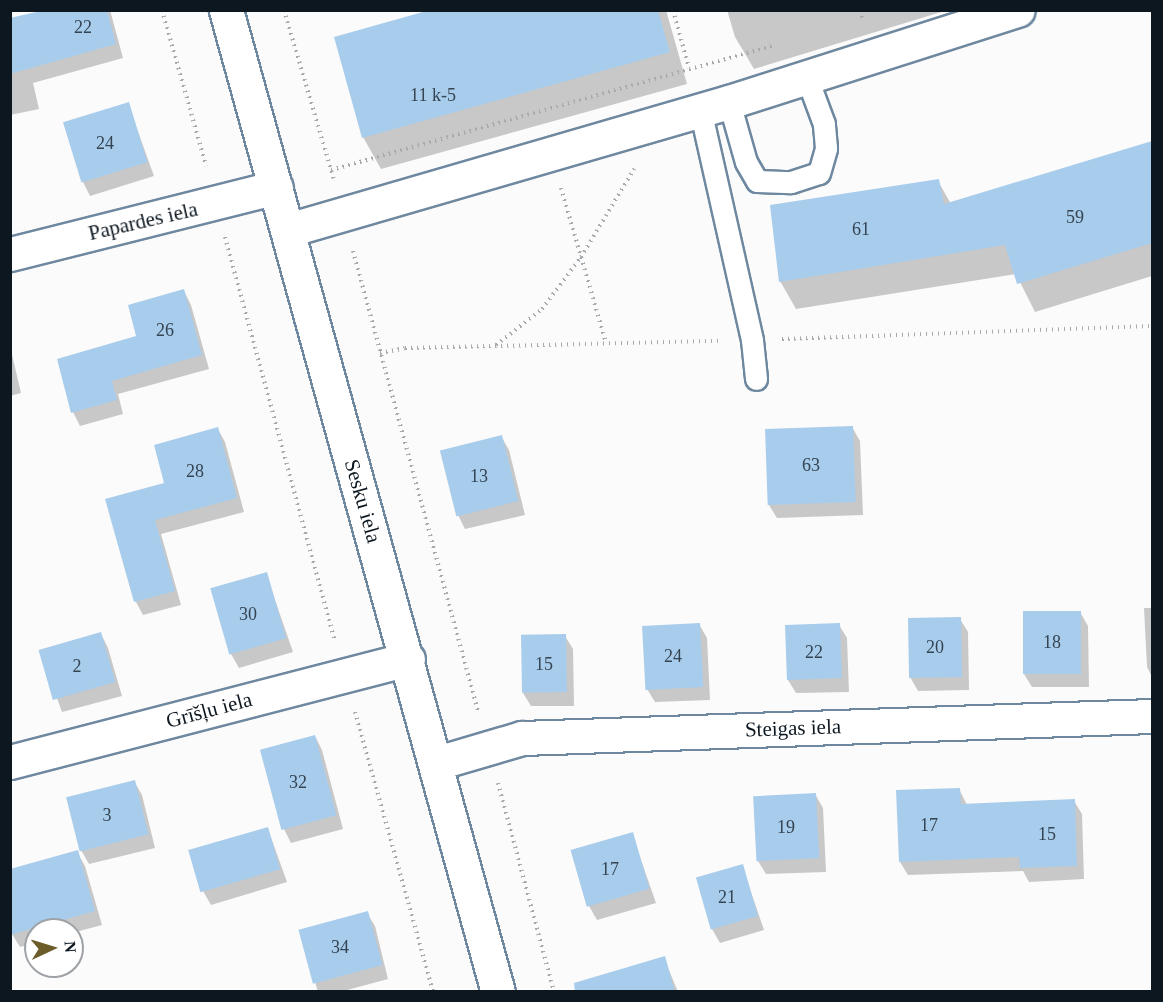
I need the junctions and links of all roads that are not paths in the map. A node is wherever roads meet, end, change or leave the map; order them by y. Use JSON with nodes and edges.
{"nodes":[{"id":1,"x":226,"y":10,"type":"edge"},
{"id":2,"x":1018,"y":10,"type":"edge"},
{"id":3,"x":807,"y":78,"type":"junction"},
{"id":4,"x":714,"y":106,"type":"junction"},
{"id":5,"x":276,"y":187,"type":"junction"},
{"id":6,"x":288,"y":230,"type":"junction"},
{"id":7,"x":10,"y":254,"type":"edge"},
{"id":8,"x":756,"y":379,"type":"dead end"},
{"id":9,"x":408,"y":659,"type":"junction"},
{"id":10,"x":1152,"y":716,"type":"edge"},
{"id":11,"x":10,"y":762,"type":"edge"},
{"id":12,"x":437,"y":763,"type":"junction"},
{"id":13,"x":498,"y":992,"type":"edge"}],
"edges":[{"from":1,"to":5,"type":"street","name":"Sesku iela"},
{"from":2,"to":3,"type":"street"},
{"from":3,"to":4,"type":"street"},
{"from":3,"to":4,"type":"lane"},
{"from":4,"to":6,"type":"street"},
{"from":4,"to":8,"type":"lane"},
{"from":5,"to":6,"type":"street","name":"Sesku iela"},
{"from":5,"to":7,"type":"street","name":"Papardes iela"},
{"from":6,"to":9,"type":"street","name":"Sesku iela"},
{"from":9,"to":11,"type":"street","name":"Grīšļu iela"},
{"from":9,"to":12,"type":"street","name":"Sesku iela"},
{"from":10,"to":12,"type":"street","name":"Steigas iela"},
{"from":12,"to":13,"type":"street","name":"Sesku iela"}]}
